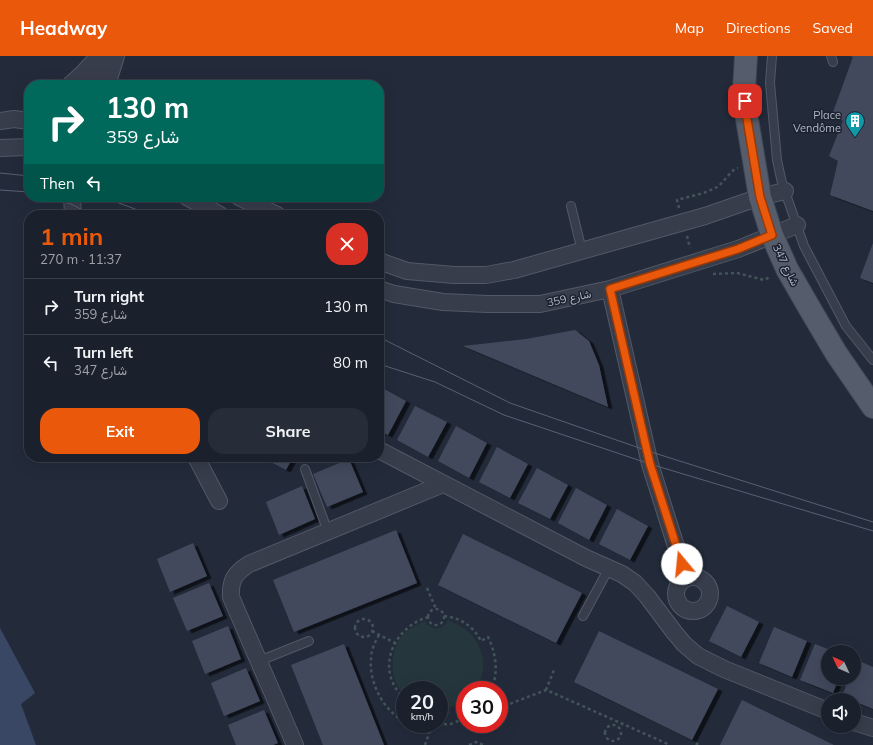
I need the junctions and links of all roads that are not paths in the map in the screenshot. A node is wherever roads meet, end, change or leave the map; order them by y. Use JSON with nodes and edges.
{"nodes":[{"id":1,"x":99,"y":56,"type":"edge"},
{"id":2,"x":746,"y":56,"type":"edge"},
{"id":3,"x":772,"y":56,"type":"edge"},
{"id":4,"x":111,"y":58,"type":"edge"},
{"id":5,"x":75,"y":80,"type":"edge"},
{"id":6,"x":96,"y":80,"type":"edge"},
{"id":7,"x":108,"y":80,"type":"edge"},
{"id":8,"x":113,"y":80,"type":"edge"},
{"id":9,"x":24,"y":115,"type":"edge"},
{"id":10,"x":14,"y":120,"type":"edge"},
{"id":11,"x":24,"y":147,"type":"edge"},
{"id":12,"x":0,"y":148,"type":"edge"},
{"id":13,"x":785,"y":191,"type":"junction"},
{"id":14,"x":760,"y":197,"type":"junction"},
{"id":15,"x":196,"y":202,"type":"edge"},
{"id":16,"x":250,"y":202,"type":"edge"},
{"id":17,"x":570,"y":206,"type":"dead end"},
{"id":18,"x":211,"y":210,"type":"edge"},
{"id":19,"x":267,"y":210,"type":"edge"},
{"id":20,"x":797,"y":226,"type":"junction"},
{"id":21,"x":772,"y":235,"type":"junction"},
{"id":22,"x":582,"y":251,"type":"junction"},
{"id":23,"x":384,"y":264,"type":"edge"},
{"id":24,"x":610,"y":289,"type":"junction"},
{"id":25,"x":384,"y":291,"type":"edge"},
{"id":26,"x":873,"y":360,"type":"edge"},
{"id":27,"x":873,"y":407,"type":"edge"},
{"id":28,"x":384,"y":453,"type":"edge"},
{"id":29,"x":199,"y":462,"type":"edge"},
{"id":30,"x":304,"y":469,"type":"dead end"},
{"id":31,"x":443,"y":484,"type":"junction"},
{"id":32,"x":219,"y":501,"type":"dead end"},
{"id":33,"x":328,"y":532,"type":"junction"},
{"id":34,"x":609,"y":568,"type":"junction"},
{"id":35,"x":686,"y":578,"type":"dead end"},
{"id":36,"x":583,"y":616,"type":"dead end"},
{"id":37,"x":309,"y":641,"type":"dead end"},
{"id":38,"x":259,"y":661,"type":"junction"},
{"id":39,"x":821,"y":709,"type":"edge"},
{"id":40,"x":861,"y":724,"type":"edge"},
{"id":41,"x":873,"y":728,"type":"edge"},
{"id":42,"x":295,"y":745,"type":"edge"}],
"edges":[{"from":1,"to":5,"type":"street"},
{"from":2,"to":14,"type":"main road","name":"شارع 347"},
{"from":3,"to":13,"type":"lane"},
{"from":4,"to":6,"type":"street"},
{"from":4,"to":7,"type":"street"},
{"from":4,"to":8,"type":"street"},
{"from":9,"to":10,"type":"street"},
{"from":11,"to":12,"type":"street"},
{"from":13,"to":14,"type":"street"},
{"from":13,"to":20,"type":"lane"},
{"from":14,"to":21,"type":"main road","name":"شارع 347"},
{"from":14,"to":22,"type":"street"},
{"from":15,"to":18,"type":"street"},
{"from":16,"to":19,"type":"street"},
{"from":17,"to":22,"type":"lane"},
{"from":20,"to":21,"type":"street","name":"شارع 359"},
{"from":20,"to":26,"type":"lane"},
{"from":21,"to":24,"type":"street","name":"شارع 359"},
{"from":21,"to":27,"type":"main road","name":"شارع 347"},
{"from":22,"to":23,"type":"street"},
{"from":24,"to":25,"type":"street","name":"شارع 359"},
{"from":24,"to":35,"type":"street"},
{"from":28,"to":31,"type":"street"},
{"from":29,"to":32,"type":"street"},
{"from":30,"to":33,"type":"lane"},
{"from":31,"to":33,"type":"street"},
{"from":31,"to":34,"type":"street"},
{"from":33,"to":38,"type":"street"},
{"from":34,"to":36,"type":"lane"},
{"from":34,"to":39,"type":"street"},
{"from":37,"to":38,"type":"lane"},
{"from":38,"to":42,"type":"street"},
{"from":40,"to":41,"type":"street"}]}
